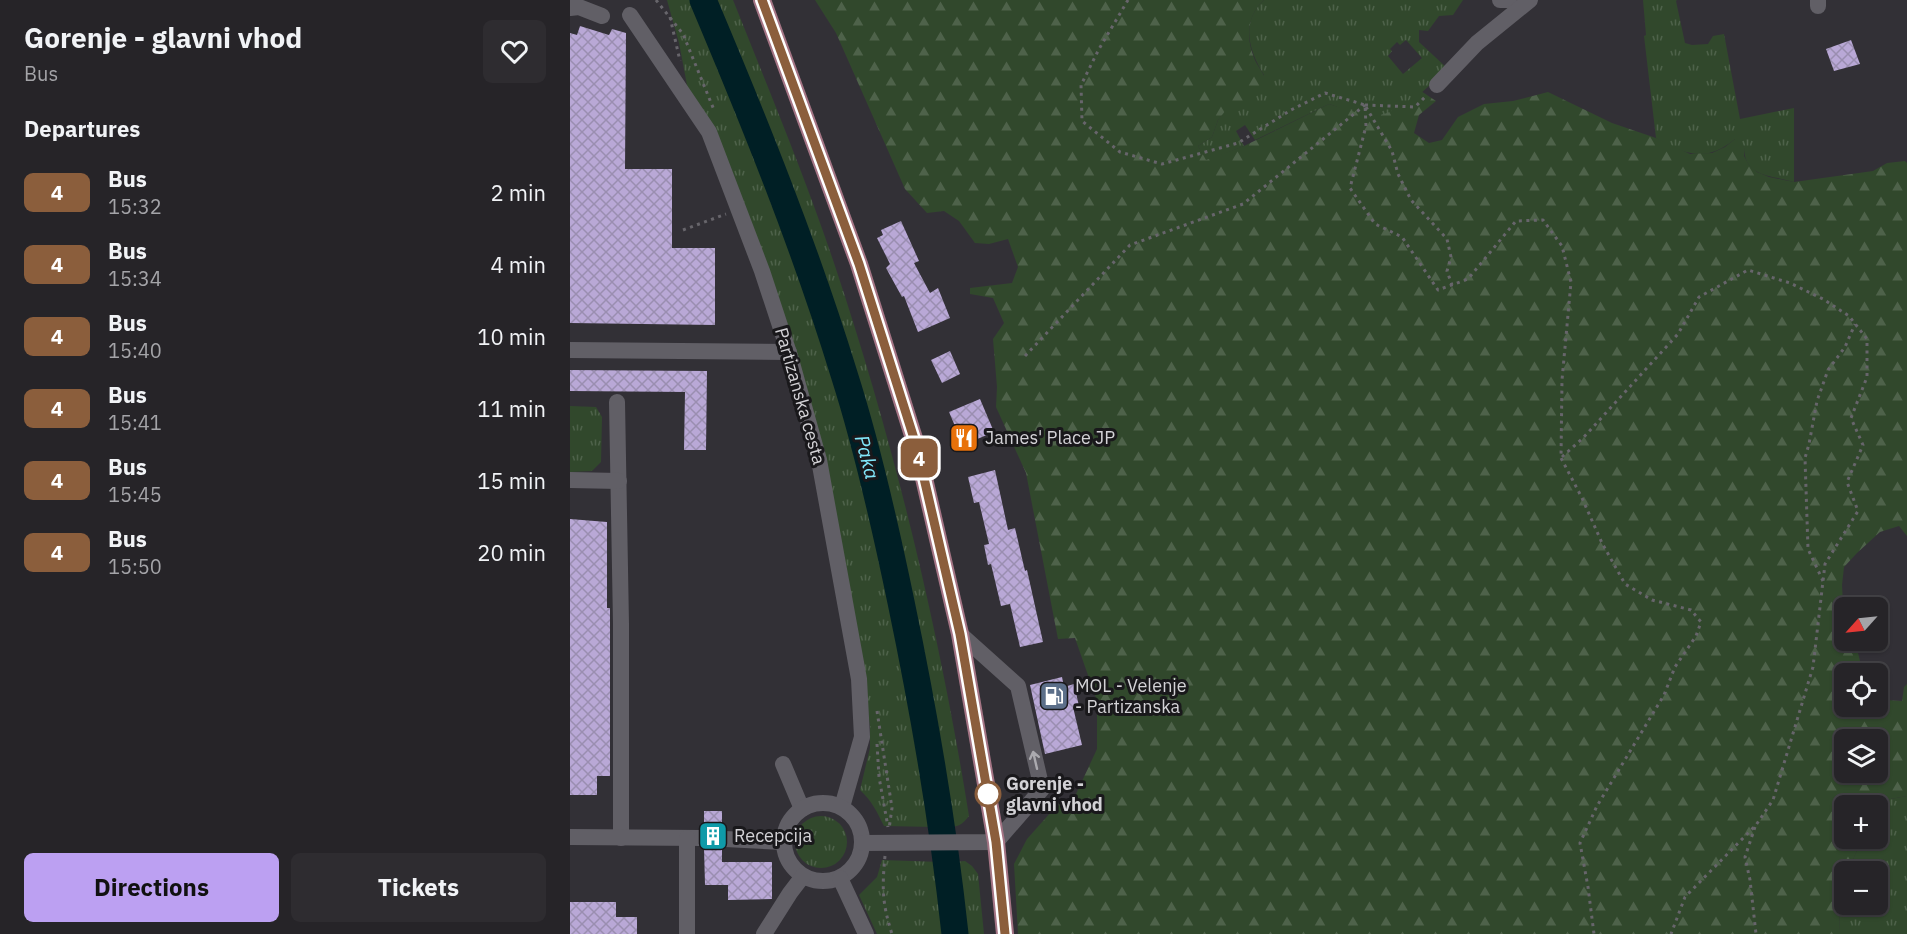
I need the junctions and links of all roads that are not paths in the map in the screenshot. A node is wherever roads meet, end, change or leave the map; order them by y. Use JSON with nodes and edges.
{"nodes":[{"id":1,"x":762,"y":0,"type":"edge"},
{"id":2,"x":1500,"y":0,"type":"edge"},
{"id":3,"x":1509,"y":0,"type":"edge"},
{"id":4,"x":1530,"y":0,"type":"edge"},
{"id":5,"x":570,"y":8,"type":"edge"},
{"id":6,"x":630,"y":15,"type":"dead end"},
{"id":7,"x":602,"y":16,"type":"dead end"},
{"id":8,"x":1437,"y":85,"type":"road end"},
{"id":9,"x":570,"y":350,"type":"edge"},
{"id":10,"x":789,"y":352,"type":"junction"},
{"id":11,"x":617,"y":402,"type":"dead end"},
{"id":12,"x":570,"y":480,"type":"edge"},
{"id":13,"x":619,"y":481,"type":"junction"},
{"id":14,"x":960,"y":634,"type":"junction"},
{"id":15,"x":783,"y":764,"type":"dead end"},
{"id":16,"x":842,"y":807,"type":"junction"},
{"id":17,"x":802,"y":809,"type":"junction"},
{"id":18,"x":570,"y":837,"type":"edge"},
{"id":19,"x":621,"y":838,"type":"junction"},
{"id":20,"x":725,"y":839,"type":"tunnel mouth"},
{"id":21,"x":784,"y":842,"type":"junction"},
{"id":22,"x":996,"y":842,"type":"junction"},
{"id":23,"x":863,"y":843,"type":"junction"},
{"id":24,"x":803,"y":876,"type":"junction"},
{"id":25,"x":840,"y":878,"type":"junction"},
{"id":26,"x":687,"y":934,"type":"edge"},
{"id":27,"x":764,"y":934,"type":"edge"},
{"id":28,"x":866,"y":934,"type":"edge"},
{"id":29,"x":1005,"y":934,"type":"edge"}],
"edges":[{"from":1,"to":14,"type":"main road"},
{"from":2,"to":3,"type":"street"},
{"from":4,"to":8,"type":"street"},
{"from":5,"to":7,"type":"street"},
{"from":6,"to":10,"type":"street","name":"Partizanska cesta"},
{"from":9,"to":10,"type":"street"},
{"from":10,"to":16,"type":"street","name":"Partizanska cesta"},
{"from":11,"to":13,"type":"street"},
{"from":12,"to":13,"type":"street"},
{"from":13,"to":19,"type":"street"},
{"from":14,"to":22,"type":"main road"},
{"from":22,"to":14,"type":"street","one_way":true},
{"from":15,"to":17,"type":"street"},
{"from":16,"to":17,"type":"street"},
{"from":16,"to":23,"type":"street"},
{"from":17,"to":21,"type":"street"},
{"from":18,"to":19,"type":"street"},
{"from":19,"to":26,"type":"street"},
{"from":20,"to":21,"type":"street"},
{"from":21,"to":24,"type":"street"},
{"from":22,"to":23,"type":"street"},
{"from":22,"to":29,"type":"main road"},
{"from":23,"to":25,"type":"street"},
{"from":24,"to":25,"type":"street"},
{"from":24,"to":27,"type":"street"},
{"from":25,"to":28,"type":"street"}]}
